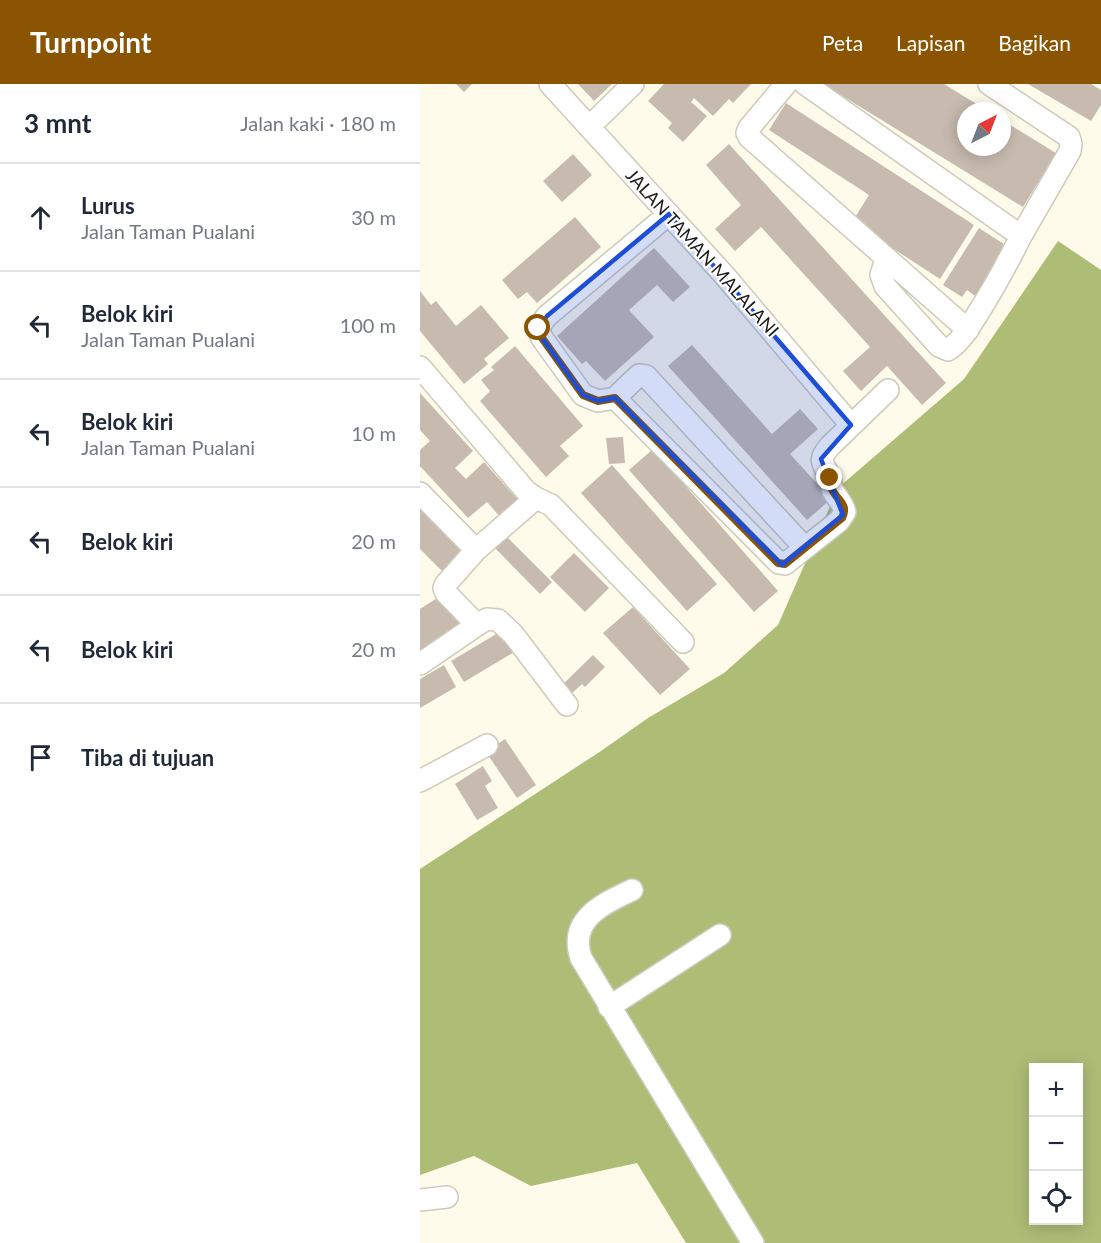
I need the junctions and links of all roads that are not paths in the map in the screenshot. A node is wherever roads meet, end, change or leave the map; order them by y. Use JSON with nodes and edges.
{"nodes":[{"id":1,"x":550,"y":84,"type":"edge"},
{"id":2,"x":633,"y":84,"type":"edge"},
{"id":3,"x":786,"y":84,"type":"edge"},
{"id":4,"x":806,"y":84,"type":"edge"},
{"id":5,"x":990,"y":84,"type":"edge"},
{"id":6,"x":589,"y":127,"type":"junction"},
{"id":7,"x":669,"y":214,"type":"junction"},
{"id":8,"x":1021,"y":236,"type":"junction"},
{"id":9,"x":886,"y":259,"type":"junction"},
{"id":10,"x":968,"y":330,"type":"junction"},
{"id":11,"x":423,"y":377,"type":"edge"},
{"id":12,"x":888,"y":390,"type":"dead end"},
{"id":13,"x":615,"y":398,"type":"junction"},
{"id":14,"x":851,"y":425,"type":"junction"},
{"id":15,"x":420,"y":493,"type":"edge"},
{"id":16,"x":536,"y":498,"type":"junction"},
{"id":17,"x":805,"y":548,"type":"junction"},
{"id":18,"x":476,"y":550,"type":"junction"},
{"id":19,"x":477,"y":625,"type":"junction"},
{"id":20,"x":683,"y":642,"type":"dead end"},
{"id":21,"x":420,"y":664,"type":"edge"},
{"id":22,"x":567,"y":705,"type":"dead end"},
{"id":23,"x":487,"y":745,"type":"dead end"},
{"id":24,"x":420,"y":781,"type":"edge"},
{"id":25,"x":632,"y":890,"type":"dead end"},
{"id":26,"x":720,"y":935,"type":"dead end"},
{"id":27,"x":609,"y":1007,"type":"junction"},
{"id":28,"x":447,"y":1197,"type":"dead end"},
{"id":29,"x":420,"y":1200,"type":"edge"},
{"id":30,"x":753,"y":1243,"type":"edge"}],
"edges":[{"from":1,"to":6,"type":"street","name":"JALAN TAMAN MALALANI"},
{"from":2,"to":6,"type":"street"},
{"from":3,"to":9,"type":"street"},
{"from":4,"to":8,"type":"street"},
{"from":5,"to":8,"type":"street"},
{"from":6,"to":7,"type":"street","name":"JALAN TAMAN MALALANI"},
{"from":7,"to":13,"type":"street"},
{"from":7,"to":14,"type":"street","name":"JALAN TAMAN MALALANI"},
{"from":8,"to":10,"type":"street"},
{"from":9,"to":10,"type":"street"},
{"from":9,"to":10,"type":"street"},
{"from":11,"to":16,"type":"street"},
{"from":12,"to":14,"type":"street"},
{"from":13,"to":17,"type":"street"},
{"from":13,"to":17,"type":"street"},
{"from":14,"to":17,"type":"street"},
{"from":15,"to":18,"type":"street"},
{"from":16,"to":18,"type":"street"},
{"from":16,"to":20,"type":"street"},
{"from":18,"to":19,"type":"street"},
{"from":19,"to":21,"type":"street"},
{"from":19,"to":22,"type":"street"},
{"from":23,"to":24,"type":"street"},
{"from":25,"to":27,"type":"street"},
{"from":26,"to":27,"type":"street"},
{"from":27,"to":30,"type":"street"},
{"from":28,"to":29,"type":"street"}]}
